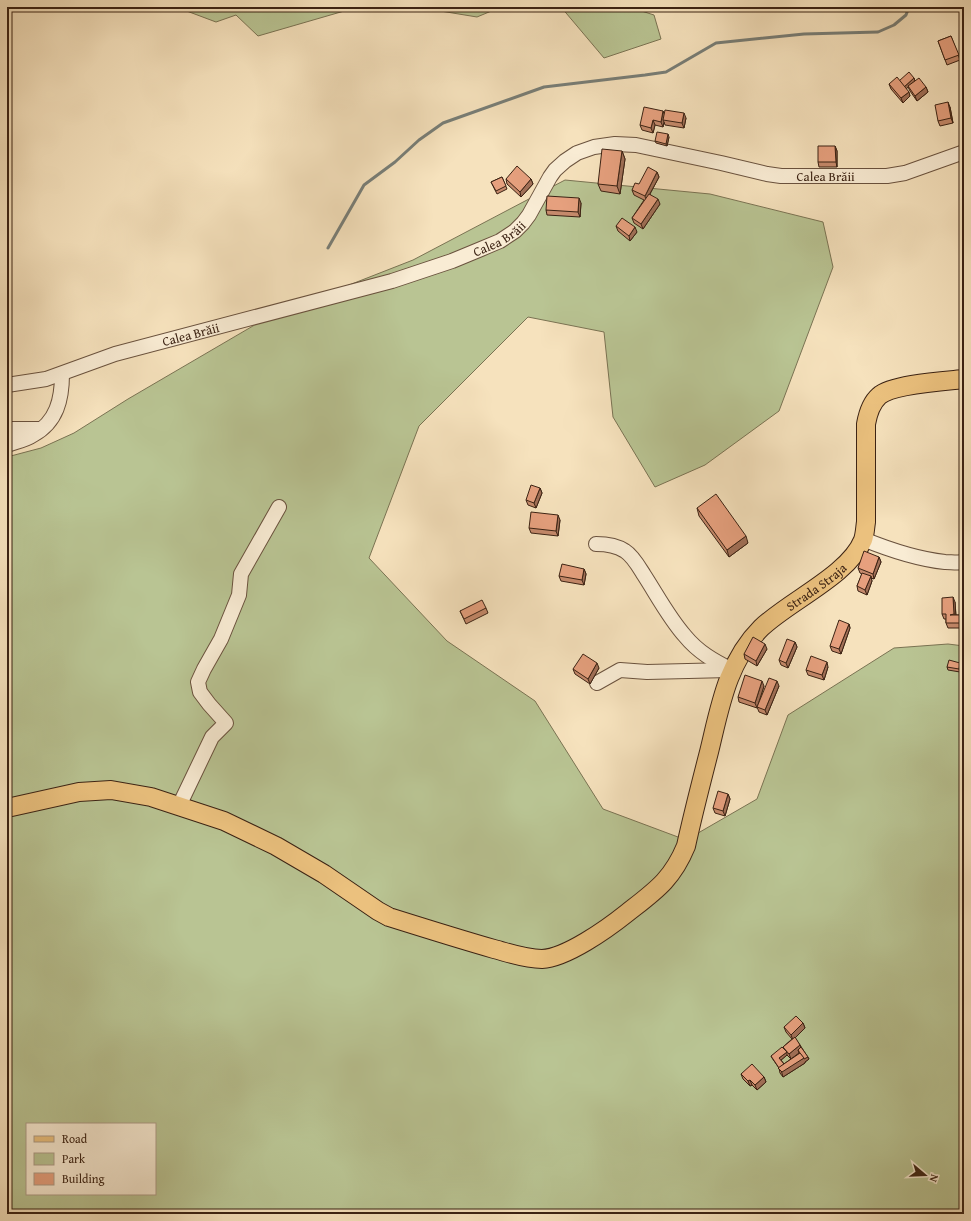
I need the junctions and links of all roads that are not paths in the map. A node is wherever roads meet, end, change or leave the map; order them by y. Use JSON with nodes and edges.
{"nodes":[{"id":1,"x":964,"y":152,"type":"edge"},
{"id":2,"x":62,"y":374,"type":"junction"},
{"id":3,"x":964,"y":379,"type":"edge"},
{"id":4,"x":7,"y":385,"type":"edge"},
{"id":5,"x":43,"y":428,"type":"junction"},
{"id":6,"x":7,"y":429,"type":"edge"},
{"id":7,"x":7,"y":445,"type":"edge"},
{"id":8,"x":279,"y":507,"type":"dead end"},
{"id":9,"x":863,"y":539,"type":"junction"},
{"id":10,"x":596,"y":544,"type":"dead end"},
{"id":11,"x":964,"y":562,"type":"edge"},
{"id":12,"x":732,"y":670,"type":"junction"},
{"id":13,"x":597,"y":683,"type":"dead end"},
{"id":14,"x":179,"y":806,"type":"junction"},
{"id":15,"x":7,"y":808,"type":"edge"}],
"edges":[{"from":1,"to":2,"type":"street","name":"Calea Brăii"},
{"from":2,"to":4,"type":"street","name":"Calea Brăii"},
{"from":2,"to":5,"type":"street"},
{"from":3,"to":9,"type":"main road","name":"Strada Straja"},
{"from":5,"to":6,"type":"street"},
{"from":5,"to":7,"type":"street"},
{"from":8,"to":14,"type":"street"},
{"from":9,"to":11,"type":"street"},
{"from":9,"to":12,"type":"main road","name":"Strada Straja"},
{"from":10,"to":12,"type":"street"},
{"from":12,"to":13,"type":"street"},
{"from":12,"to":14,"type":"main road","name":"Strada Straja"},
{"from":14,"to":15,"type":"main road","name":"Strada Straja"}]}
